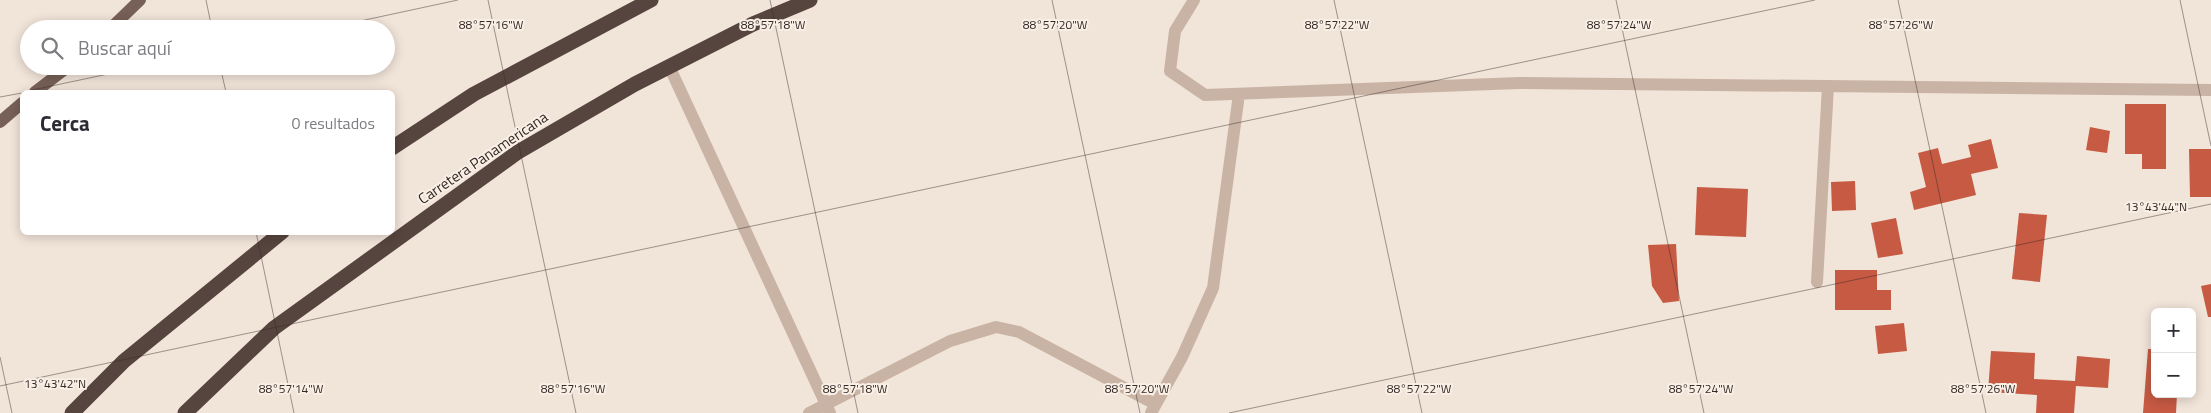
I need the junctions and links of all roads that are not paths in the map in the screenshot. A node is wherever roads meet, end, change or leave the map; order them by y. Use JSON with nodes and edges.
{"nodes":[{"id":1,"x":140,"y":0,"type":"edge"},
{"id":2,"x":651,"y":0,"type":"edge"},
{"id":3,"x":810,"y":0,"type":"edge"},
{"id":4,"x":1194,"y":0,"type":"edge"},
{"id":5,"x":119,"y":20,"type":"edge"},
{"id":6,"x":670,"y":66,"type":"junction"},
{"id":7,"x":57,"y":75,"type":"edge"},
{"id":8,"x":1828,"y":86,"type":"junction"},
{"id":9,"x":38,"y":90,"type":"edge"},
{"id":10,"x":2211,"y":90,"type":"edge"},
{"id":11,"x":1239,"y":94,"type":"junction"},
{"id":12,"x":20,"y":105,"type":"edge"},
{"id":13,"x":0,"y":122,"type":"edge"},
{"id":14,"x":395,"y":146,"type":"edge"},
{"id":15,"x":278,"y":235,"type":"edge"},
{"id":16,"x":1817,"y":282,"type":"dead end"},
{"id":17,"x":828,"y":408,"type":"edge"},
{"id":18,"x":1153,"y":409,"type":"edge"},
{"id":19,"x":72,"y":413,"type":"edge"},
{"id":20,"x":185,"y":413,"type":"edge"},
{"id":21,"x":809,"y":413,"type":"edge"}],
"edges":[{"from":1,"to":5,"type":"main road"},
{"from":2,"to":14,"type":"highway"},
{"from":3,"to":6,"type":"highway","name":"Carretera Panamericana"},
{"from":4,"to":11,"type":"street"},
{"from":6,"to":17,"type":"street"},
{"from":6,"to":20,"type":"highway","name":"Carretera Panamericana"},
{"from":7,"to":9,"type":"main road"},
{"from":8,"to":10,"type":"street"},
{"from":8,"to":11,"type":"street"},
{"from":8,"to":16,"type":"street"},
{"from":11,"to":18,"type":"street"},
{"from":12,"to":13,"type":"main road"},
{"from":15,"to":19,"type":"highway"},
{"from":17,"to":18,"type":"street"},
{"from":17,"to":21,"type":"street"}]}
